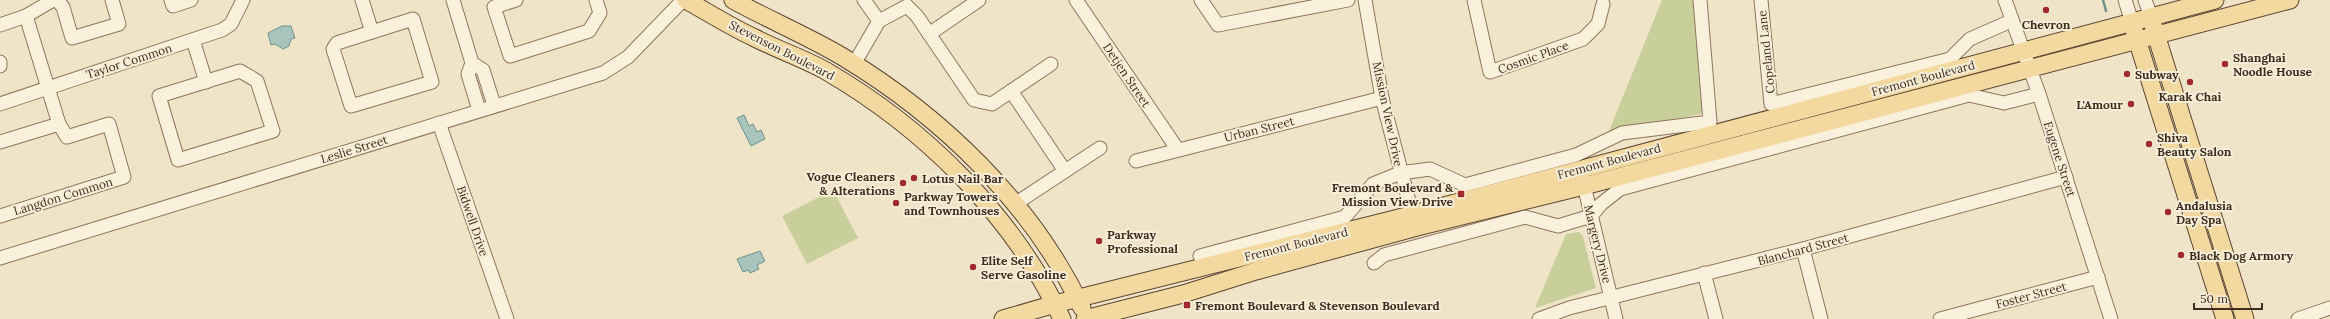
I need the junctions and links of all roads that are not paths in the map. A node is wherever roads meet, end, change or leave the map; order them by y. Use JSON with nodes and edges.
{"nodes":[{"id":1,"x":53,"y":0,"type":"edge"},
{"id":2,"x":57,"y":0,"type":"edge"},
{"id":3,"x":112,"y":0,"type":"edge"},
{"id":4,"x":171,"y":0,"type":"edge"},
{"id":5,"x":192,"y":0,"type":"edge"},
{"id":6,"x":243,"y":0,"type":"edge"},
{"id":7,"x":362,"y":0,"type":"edge"},
{"id":8,"x":453,"y":0,"type":"edge"},
{"id":9,"x":516,"y":0,"type":"edge"},
{"id":10,"x":596,"y":0,"type":"edge"},
{"id":11,"x":685,"y":0,"type":"edge"},
{"id":12,"x":733,"y":0,"type":"edge"},
{"id":13,"x":864,"y":0,"type":"edge"},
{"id":14,"x":979,"y":0,"type":"edge"},
{"id":15,"x":1076,"y":0,"type":"edge"},
{"id":16,"x":1201,"y":0,"type":"edge"},
{"id":17,"x":1348,"y":0,"type":"edge"},
{"id":18,"x":1365,"y":0,"type":"edge"},
{"id":19,"x":1474,"y":0,"type":"edge"},
{"id":20,"x":1700,"y":0,"type":"edge"},
{"id":21,"x":1761,"y":0,"type":"edge"},
{"id":22,"x":2005,"y":0,"type":"edge"},
{"id":23,"x":2125,"y":0,"type":"edge"},
{"id":24,"x":2145,"y":0,"type":"edge"},
{"id":25,"x":2215,"y":0,"type":"edge"},
{"id":26,"x":2290,"y":0,"type":"edge"},
{"id":27,"x":1603,"y":4,"type":"dead end"},
{"id":28,"x":26,"y":16,"type":"junction"},
{"id":29,"x":2150,"y":17,"type":"junction"},
{"id":30,"x":879,"y":21,"type":"junction"},
{"id":31,"x":2011,"y":21,"type":"junction"},
{"id":32,"x":2132,"y":22,"type":"junction"},
{"id":33,"x":0,"y":25,"type":"edge"},
{"id":34,"x":372,"y":32,"type":"junction"},
{"id":35,"x":929,"y":34,"type":"junction"},
{"id":36,"x":2156,"y":35,"type":"junction"},
{"id":37,"x":192,"y":40,"type":"junction"},
{"id":38,"x":2137,"y":40,"type":"junction"},
{"id":39,"x":2023,"y":52,"type":"junction"},
{"id":40,"x":0,"y":62,"type":"edge"},
{"id":41,"x":472,"y":63,"type":"junction"},
{"id":42,"x":854,"y":64,"type":"junction"},
{"id":43,"x":1052,"y":64,"type":"dead end"},
{"id":44,"x":0,"y":66,"type":"edge"},
{"id":45,"x":2030,"y":69,"type":"junction"},
{"id":46,"x":206,"y":82,"type":"junction"},
{"id":47,"x":48,"y":87,"type":"junction"},
{"id":48,"x":1011,"y":91,"type":"junction"},
{"id":49,"x":2039,"y":94,"type":"junction"},
{"id":50,"x":1382,"y":98,"type":"junction"},
{"id":51,"x":0,"y":104,"type":"edge"},
{"id":52,"x":1771,"y":104,"type":"joint"},
{"id":53,"x":494,"y":105,"type":"junction"},
{"id":54,"x":479,"y":110,"type":"junction"},
{"id":55,"x":439,"y":123,"type":"junction"},
{"id":56,"x":59,"y":124,"type":"junction"},
{"id":57,"x":0,"y":142,"type":"edge"},
{"id":58,"x":1100,"y":148,"type":"dead end"},
{"id":59,"x":1178,"y":150,"type":"junction"},
{"id":60,"x":1136,"y":161,"type":"dead end"},
{"id":61,"x":1580,"y":170,"type":"junction"},
{"id":62,"x":1065,"y":171,"type":"junction"},
{"id":63,"x":1400,"y":173,"type":"junction"},
{"id":64,"x":2066,"y":177,"type":"junction"},
{"id":65,"x":1584,"y":186,"type":"junction"},
{"id":66,"x":1015,"y":204,"type":"junction"},
{"id":67,"x":0,"y":216,"type":"edge"},
{"id":68,"x":1591,"y":216,"type":"junction"},
{"id":69,"x":1415,"y":220,"type":"junction"},
{"id":70,"x":1803,"y":249,"type":"junction"},
{"id":71,"x":1200,"y":256,"type":"dead end"},
{"id":72,"x":0,"y":258,"type":"edge"},
{"id":73,"x":1374,"y":263,"type":"dead end"},
{"id":74,"x":1704,"y":273,"type":"junction"},
{"id":75,"x":2098,"y":277,"type":"junction"},
{"id":76,"x":1611,"y":298,"type":"junction"},
{"id":77,"x":1077,"y":299,"type":"junction"},
{"id":78,"x":2330,"y":308,"type":"edge"},
{"id":79,"x":1058,"y":312,"type":"edge"},
{"id":80,"x":507,"y":319,"type":"edge"},
{"id":81,"x":1003,"y":319,"type":"edge"},
{"id":82,"x":1086,"y":319,"type":"edge"},
{"id":83,"x":1539,"y":319,"type":"edge"},
{"id":84,"x":1616,"y":319,"type":"edge"},
{"id":85,"x":1716,"y":319,"type":"edge"},
{"id":86,"x":1821,"y":319,"type":"edge"},
{"id":87,"x":1940,"y":319,"type":"edge"},
{"id":88,"x":2111,"y":319,"type":"edge"},
{"id":89,"x":2225,"y":319,"type":"edge"},
{"id":90,"x":2245,"y":319,"type":"edge"},
{"id":91,"x":2298,"y":319,"type":"edge"}],
"edges":[{"from":1,"to":28,"type":"street"},
{"from":2,"to":3,"type":"street"},
{"from":4,"to":5,"type":"street"},
{"from":6,"to":37,"type":"street","name":"Taylor Common"},
{"from":7,"to":34,"type":"street"},
{"from":8,"to":41,"type":"street"},
{"from":9,"to":10,"type":"street"},
{"from":11,"to":53,"type":"street","name":"Leslie Street"},
{"from":11,"to":79,"type":"main road","name":"Stevenson Boulevard"},
{"from":12,"to":42,"type":"main road","name":"Stevenson Boulevard"},
{"from":13,"to":30,"type":"street"},
{"from":14,"to":35,"type":"street"},
{"from":15,"to":59,"type":"street","name":"Detjen Street"},
{"from":16,"to":17,"type":"street"},
{"from":18,"to":50,"type":"street","name":"Mission View Drive"},
{"from":19,"to":27,"type":"street","name":"Cosmic Place"},
{"from":20,"to":63,"type":"street","name":"Fremont Boulevard"},
{"from":21,"to":52,"type":"street","name":"Copeland Lane"},
{"from":22,"to":31,"type":"street","name":"Eugene Street"},
{"from":23,"to":32,"type":"street"},
{"from":24,"to":29,"type":"street"},
{"from":25,"to":29,"type":"main road","name":"Fremont Boulevard"},
{"from":26,"to":36,"type":"main road","name":"Fremont Boulevard"},
{"from":28,"to":33,"type":"street"},
{"from":28,"to":47,"type":"street"},
{"from":29,"to":32,"type":"main road","name":"Fremont Boulevard"},
{"from":29,"to":36,"type":"main road"},
{"from":30,"to":35,"type":"street"},
{"from":30,"to":42,"type":"street"},
{"from":31,"to":39,"type":"street","name":"Eugene Street"},
{"from":31,"to":52,"type":"street","name":"Fremont Boulevard"},
{"from":32,"to":38,"type":"main road"},
{"from":32,"to":39,"type":"main road","name":"Fremont Boulevard"},
{"from":34,"to":34,"type":"street"},
{"from":35,"to":48,"type":"street"},
{"from":36,"to":38,"type":"main road","name":"Fremont Boulevard"},
{"from":36,"to":90,"type":"main road"},
{"from":37,"to":46,"type":"street"},
{"from":37,"to":47,"type":"street","name":"Taylor Common"},
{"from":38,"to":45,"type":"main road","name":"Fremont Boulevard"},
{"from":38,"to":89,"type":"main road"},
{"from":39,"to":45,"type":"street","name":"Eugene Street"},
{"from":39,"to":61,"type":"main road","name":"Fremont Boulevard"},
{"from":40,"to":44,"type":"street"},
{"from":41,"to":53,"type":"street"},
{"from":41,"to":54,"type":"street"},
{"from":42,"to":66,"type":"main road","name":"Stevenson Boulevard"},
{"from":43,"to":48,"type":"street"},
{"from":45,"to":49,"type":"street","name":"Eugene Street"},
{"from":45,"to":65,"type":"main road","name":"Fremont Boulevard"},
{"from":46,"to":46,"type":"street"},
{"from":47,"to":51,"type":"street","name":"Taylor Common"},
{"from":47,"to":56,"type":"street"},
{"from":48,"to":62,"type":"street"},
{"from":49,"to":64,"type":"street","name":"Eugene Street"},
{"from":49,"to":68,"type":"street"},
{"from":50,"to":59,"type":"street","name":"Urban Street"},
{"from":50,"to":63,"type":"street","name":"Mission View Drive"},
{"from":53,"to":54,"type":"street","name":"Leslie Street"},
{"from":54,"to":55,"type":"street","name":"Leslie Street"},
{"from":55,"to":72,"type":"street","name":"Leslie Street"},
{"from":55,"to":80,"type":"street","name":"Bidwell Drive"},
{"from":56,"to":57,"type":"street"},
{"from":56,"to":67,"type":"street","name":"Langdon Common"},
{"from":58,"to":62,"type":"street"},
{"from":59,"to":60,"type":"street","name":"Urban Street"},
{"from":61,"to":65,"type":"street","name":"Margery Drive"},
{"from":61,"to":69,"type":"main road","name":"Fremont Boulevard"},
{"from":62,"to":66,"type":"street"},
{"from":63,"to":69,"type":"street","name":"Mission View Drive"},
{"from":63,"to":71,"type":"street","name":"Fremont Boulevard"},
{"from":64,"to":70,"type":"street","name":"Blanchard Street"},
{"from":64,"to":75,"type":"street","name":"Eugene Street"},
{"from":65,"to":68,"type":"street","name":"Margery Drive"},
{"from":65,"to":69,"type":"main road","name":"Fremont Boulevard"},
{"from":66,"to":77,"type":"main road","name":"Stevenson Boulevard"},
{"from":68,"to":73,"type":"street"},
{"from":68,"to":76,"type":"street","name":"Margery Drive"},
{"from":69,"to":77,"type":"main road","name":"Fremont Boulevard"},
{"from":69,"to":82,"type":"main road","name":"Fremont Boulevard"},
{"from":70,"to":74,"type":"street","name":"Blanchard Street"},
{"from":70,"to":86,"type":"street"},
{"from":74,"to":76,"type":"street","name":"Blanchard Street"},
{"from":74,"to":85,"type":"street"},
{"from":75,"to":87,"type":"street","name":"Foster Street"},
{"from":75,"to":88,"type":"street","name":"Eugene Street"},
{"from":76,"to":83,"type":"street","name":"Blanchard Street"},
{"from":76,"to":84,"type":"street","name":"Margery Drive"},
{"from":77,"to":79,"type":"main road","name":"Fremont Boulevard"},
{"from":77,"to":82,"type":"main road","name":"Stevenson Boulevard"},
{"from":78,"to":91,"type":"street"},
{"from":79,"to":81,"type":"main road","name":"Fremont Boulevard"}]}
